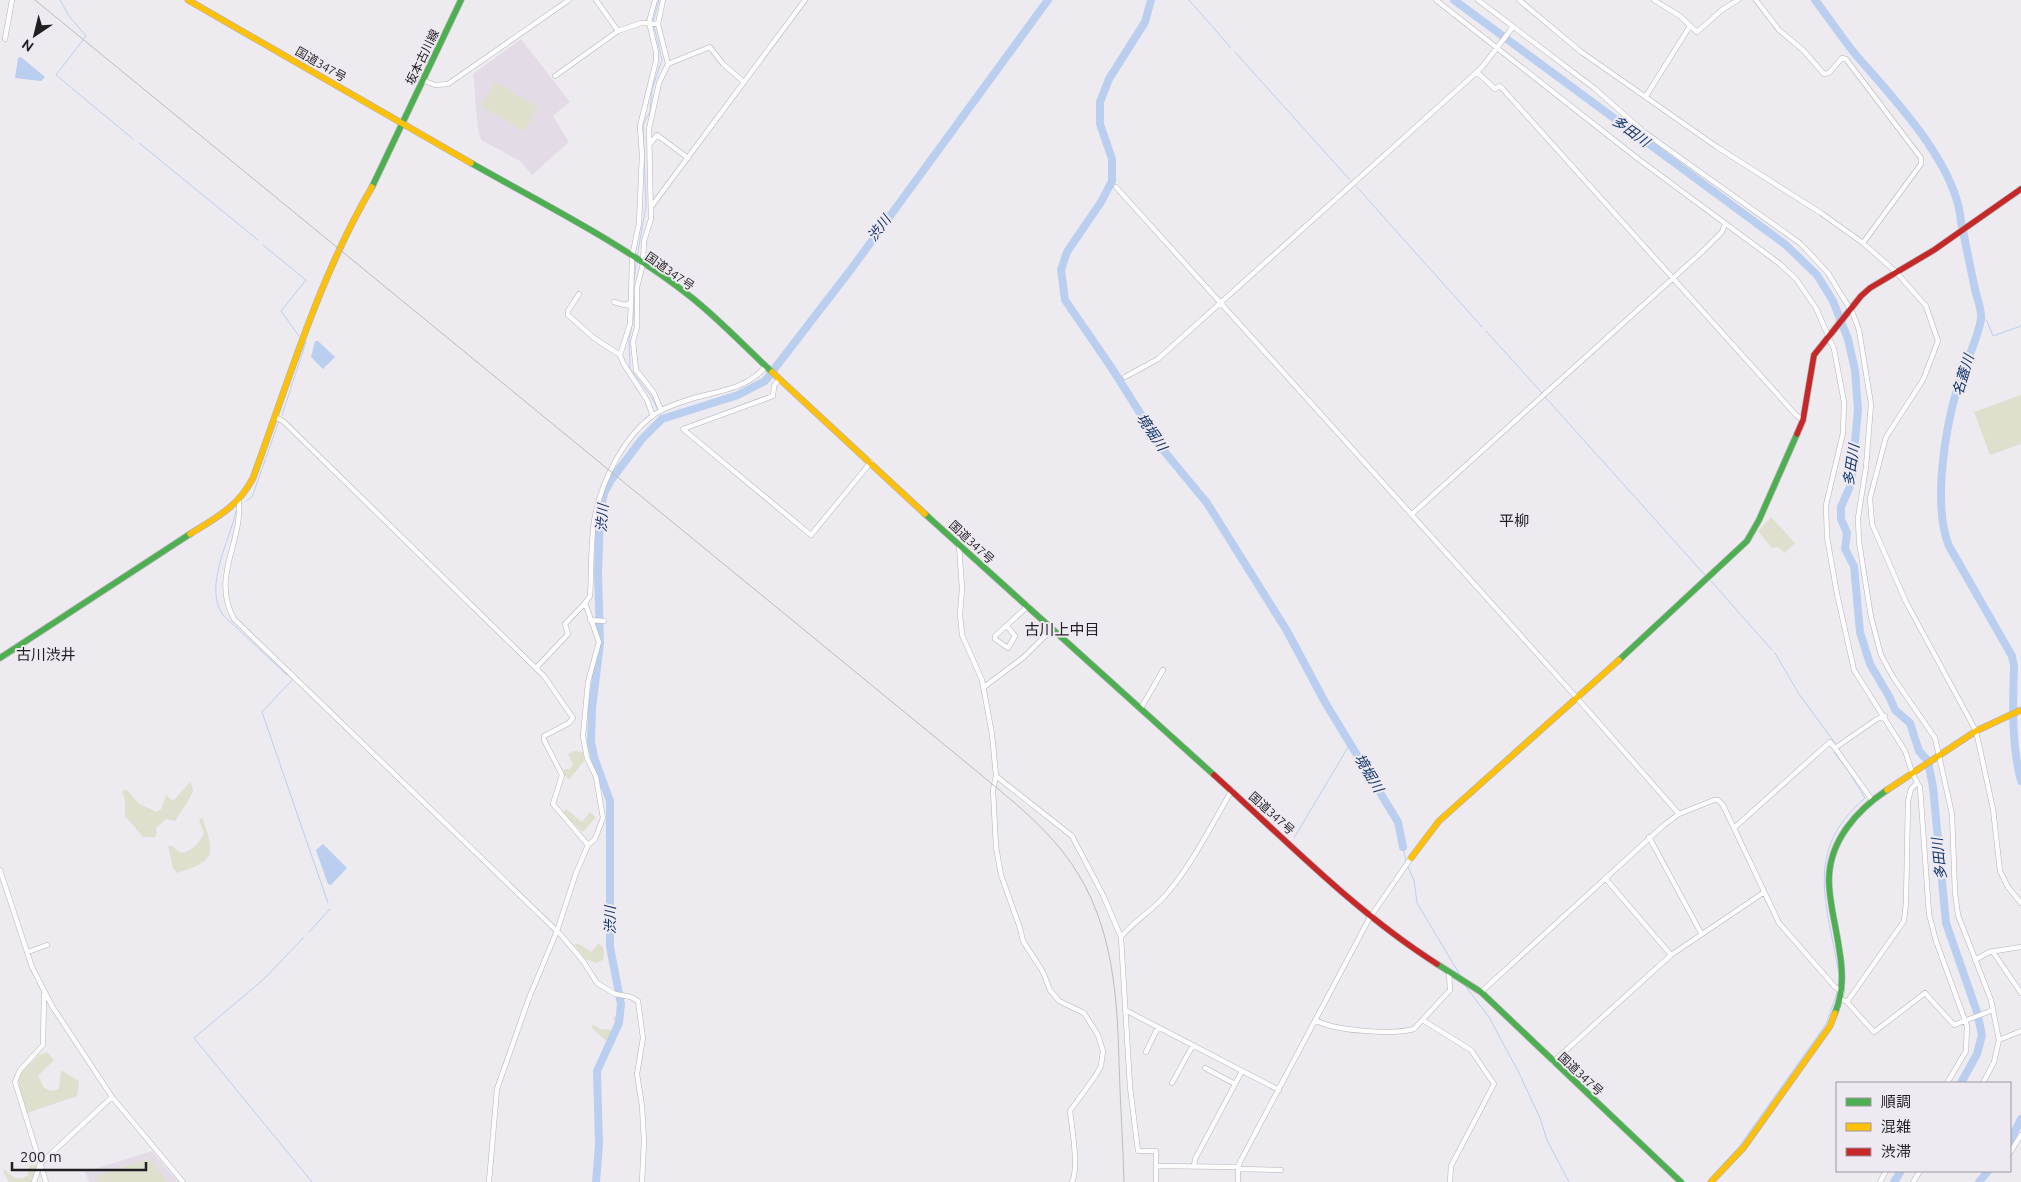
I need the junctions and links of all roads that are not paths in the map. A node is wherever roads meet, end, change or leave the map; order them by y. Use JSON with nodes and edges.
{"nodes":[{"id":1,"x":12,"y":0,"type":"edge"},
{"id":2,"x":188,"y":0,"type":"edge"},
{"id":3,"x":460,"y":0,"type":"edge"},
{"id":4,"x":570,"y":0,"type":"edge"},
{"id":5,"x":596,"y":0,"type":"edge"},
{"id":6,"x":655,"y":0,"type":"edge"},
{"id":7,"x":663,"y":0,"type":"edge"},
{"id":8,"x":805,"y":0,"type":"edge"},
{"id":9,"x":1436,"y":0,"type":"edge"},
{"id":10,"x":1478,"y":0,"type":"edge"},
{"id":11,"x":1519,"y":0,"type":"edge"},
{"id":12,"x":1654,"y":0,"type":"edge"},
{"id":13,"x":1738,"y":0,"type":"edge"},
{"id":14,"x":1756,"y":0,"type":"edge"},
{"id":15,"x":654,"y":23,"type":"junction"},
{"id":16,"x":1690,"y":26,"type":"junction"},
{"id":17,"x":1512,"y":28,"type":"junction"},
{"id":18,"x":618,"y":31,"type":"junction"},
{"id":19,"x":5,"y":38,"type":"dead end"},
{"id":20,"x":1497,"y":48,"type":"junction"},
{"id":21,"x":668,"y":64,"type":"junction"},
{"id":22,"x":1477,"y":72,"type":"junction"},
{"id":23,"x":555,"y":76,"type":"dead end"},
{"id":24,"x":422,"y":80,"type":"junction"},
{"id":25,"x":744,"y":82,"type":"junction"},
{"id":26,"x":1646,"y":96,"type":"junction"},
{"id":27,"x":403,"y":124,"type":"junction"},
{"id":28,"x":650,"y":144,"type":"junction"},
{"id":29,"x":688,"y":158,"type":"junction"},
{"id":30,"x":1116,"y":187,"type":"dead end"},
{"id":31,"x":2021,"y":190,"type":"edge"},
{"id":32,"x":651,"y":207,"type":"junction"},
{"id":33,"x":1725,"y":224,"type":"junction"},
{"id":34,"x":1863,"y":243,"type":"junction"},
{"id":35,"x":633,"y":258,"type":"junction"},
{"id":36,"x":642,"y":263,"type":"junction"},
{"id":37,"x":1896,"y":272,"type":"junction"},
{"id":38,"x":1673,"y":279,"type":"junction"},
{"id":39,"x":579,"y":294,"type":"dead end"},
{"id":40,"x":614,"y":302,"type":"dead end"},
{"id":41,"x":631,"y":303,"type":"junction"},
{"id":42,"x":1220,"y":303,"type":"junction"},
{"id":43,"x":1849,"y":311,"type":"junction"},
{"id":44,"x":1829,"y":335,"type":"junction"},
{"id":45,"x":620,"y":355,"type":"junction"},
{"id":46,"x":767,"y":368,"type":"junction"},
{"id":47,"x":1125,"y":377,"type":"dead end"},
{"id":48,"x":778,"y":378,"type":"junction"},
{"id":49,"x":661,"y":411,"type":"junction"},
{"id":50,"x":654,"y":415,"type":"junction"},
{"id":51,"x":275,"y":417,"type":"junction"},
{"id":52,"x":1803,"y":420,"type":"junction"},
{"id":53,"x":871,"y":462,"type":"junction"},
{"id":54,"x":238,"y":502,"type":"junction"},
{"id":55,"x":1412,"y":514,"type":"junction"},
{"id":56,"x":959,"y":545,"type":"junction"},
{"id":57,"x":585,"y":603,"type":"junction"},
{"id":58,"x":1028,"y":606,"type":"junction"},
{"id":59,"x":590,"y":620,"type":"junction"},
{"id":60,"x":604,"y":621,"type":"dead end"},
{"id":61,"x":1006,"y":626,"type":"junction"},
{"id":62,"x":1052,"y":629,"type":"junction"},
{"id":63,"x":0,"y":658,"type":"edge"},
{"id":64,"x":537,"y":667,"type":"junction"},
{"id":65,"x":1163,"y":670,"type":"dead end"},
{"id":66,"x":984,"y":687,"type":"junction"},
{"id":67,"x":1577,"y":698,"type":"junction"},
{"id":68,"x":1141,"y":708,"type":"junction"},
{"id":69,"x":2020,"y":710,"type":"edge"},
{"id":70,"x":1885,"y":716,"type":"junction"},
{"id":71,"x":1976,"y":731,"type":"junction"},
{"id":72,"x":1835,"y":748,"type":"junction"},
{"id":73,"x":1937,"y":757,"type":"junction"},
{"id":74,"x":1912,"y":773,"type":"junction"},
{"id":75,"x":996,"y":776,"type":"junction"},
{"id":76,"x":1917,"y":783,"type":"junction"},
{"id":77,"x":1232,"y":790,"type":"junction"},
{"id":78,"x":1872,"y":800,"type":"junction"},
{"id":79,"x":1680,"y":814,"type":"junction"},
{"id":80,"x":1734,"y":828,"type":"junction"},
{"id":81,"x":1649,"y":837,"type":"junction"},
{"id":82,"x":588,"y":845,"type":"junction"},
{"id":83,"x":1411,"y":858,"type":"joint"},
{"id":84,"x":0,"y":870,"type":"edge"},
{"id":85,"x":1605,"y":878,"type":"junction"},
{"id":86,"x":1763,"y":893,"type":"junction"},
{"id":87,"x":2021,"y":903,"type":"edge"},
{"id":88,"x":1372,"y":917,"type":"junction"},
{"id":89,"x":557,"y":931,"type":"junction"},
{"id":90,"x":1701,"y":933,"type":"junction"},
{"id":91,"x":1121,"y":937,"type":"junction"},
{"id":92,"x":47,"y":945,"type":"dead end"},
{"id":93,"x":2021,"y":947,"type":"edge"},
{"id":94,"x":28,"y":952,"type":"junction"},
{"id":95,"x":1993,"y":952,"type":"junction"},
{"id":96,"x":1671,"y":955,"type":"junction"},
{"id":97,"x":1975,"y":960,"type":"junction"},
{"id":98,"x":1449,"y":972,"type":"junction"},
{"id":99,"x":1839,"y":990,"type":"junction"},
{"id":100,"x":1481,"y":992,"type":"junction"},
{"id":101,"x":44,"y":993,"type":"junction"},
{"id":102,"x":2021,"y":993,"type":"edge"},
{"id":103,"x":1841,"y":999,"type":"junction"},
{"id":104,"x":1847,"y":1002,"type":"junction"},
{"id":105,"x":1992,"y":1010,"type":"junction"},
{"id":106,"x":1126,"y":1011,"type":"junction"},
{"id":107,"x":1315,"y":1020,"type":"junction"},
{"id":108,"x":1424,"y":1021,"type":"junction"},
{"id":109,"x":1965,"y":1021,"type":"junction"},
{"id":110,"x":1158,"y":1027,"type":"junction"},
{"id":111,"x":2021,"y":1031,"type":"edge"},
{"id":112,"x":1999,"y":1040,"type":"junction"},
{"id":113,"x":1193,"y":1045,"type":"junction"},
{"id":114,"x":1146,"y":1052,"type":"dead end"},
{"id":115,"x":1553,"y":1062,"type":"junction"},
{"id":116,"x":1205,"y":1068,"type":"dead end"},
{"id":117,"x":1242,"y":1071,"type":"junction"},
{"id":118,"x":1948,"y":1082,"type":"edge"},
{"id":119,"x":1984,"y":1082,"type":"edge"},
{"id":120,"x":1172,"y":1083,"type":"dead end"},
{"id":121,"x":1235,"y":1084,"type":"junction"},
{"id":122,"x":1278,"y":1090,"type":"junction"},
{"id":123,"x":112,"y":1096,"type":"junction"},
{"id":124,"x":2021,"y":1135,"type":"edge"},
{"id":125,"x":2011,"y":1151,"type":"edge"},
{"id":126,"x":40,"y":1164,"type":"junction"},
{"id":127,"x":1156,"y":1166,"type":"junction"},
{"id":128,"x":1194,"y":1166,"type":"junction"},
{"id":129,"x":1238,"y":1168,"type":"junction"},
{"id":130,"x":1281,"y":1170,"type":"dead end"},
{"id":131,"x":34,"y":1182,"type":"edge"},
{"id":132,"x":46,"y":1182,"type":"edge"},
{"id":133,"x":183,"y":1182,"type":"edge"},
{"id":134,"x":489,"y":1182,"type":"edge"},
{"id":135,"x":642,"y":1182,"type":"edge"},
{"id":136,"x":1072,"y":1182,"type":"edge"},
{"id":137,"x":1156,"y":1182,"type":"edge"},
{"id":138,"x":1238,"y":1182,"type":"edge"},
{"id":139,"x":1450,"y":1182,"type":"edge"},
{"id":140,"x":1681,"y":1182,"type":"edge"},
{"id":141,"x":1711,"y":1182,"type":"edge"}],
"edges":[{"from":1,"to":19,"type":"street"},
{"from":2,"to":27,"type":"main road","name":"国道347号"},
{"from":3,"to":24,"type":"main road","name":"坂本古川線"},
{"from":4,"to":24,"type":"street"},
{"from":5,"to":18,"type":"street"},
{"from":6,"to":15,"type":"street"},
{"from":7,"to":15,"type":"street"},
{"from":8,"to":25,"type":"street"},
{"from":9,"to":20,"type":"street"},
{"from":10,"to":17,"type":"street"},
{"from":11,"to":26,"type":"street"},
{"from":12,"to":16,"type":"street"},
{"from":13,"to":16,"type":"street"},
{"from":14,"to":34,"type":"street"},
{"from":15,"to":18,"type":"street"},
{"from":15,"to":21,"type":"street"},
{"from":15,"to":35,"type":"street"},
{"from":16,"to":26,"type":"street"},
{"from":17,"to":20,"type":"street"},
{"from":17,"to":43,"type":"street"},
{"from":18,"to":23,"type":"street"},
{"from":20,"to":22,"type":"street"},
{"from":20,"to":33,"type":"street"},
{"from":21,"to":25,"type":"street"},
{"from":21,"to":28,"type":"street"},
{"from":22,"to":38,"type":"street"},
{"from":22,"to":42,"type":"street"},
{"from":24,"to":27,"type":"main road","name":"坂本古川線"},
{"from":25,"to":29,"type":"street"},
{"from":26,"to":34,"type":"street"},
{"from":27,"to":35,"type":"main road","name":"国道347号"},
{"from":27,"to":51,"type":"main road","name":"坂本古川線"},
{"from":28,"to":29,"type":"street"},
{"from":28,"to":32,"type":"street"},
{"from":29,"to":32,"type":"street"},
{"from":30,"to":42,"type":"street"},
{"from":31,"to":37,"type":"main road"},
{"from":32,"to":36,"type":"street"},
{"from":33,"to":38,"type":"street"},
{"from":33,"to":44,"type":"street"},
{"from":34,"to":37,"type":"street"},
{"from":35,"to":36,"type":"main road","name":"国道347号"},
{"from":35,"to":41,"type":"street"},
{"from":36,"to":46,"type":"main road","name":"国道347号"},
{"from":36,"to":49,"type":"street"},
{"from":37,"to":43,"type":"main road"},
{"from":37,"to":71,"type":"street"},
{"from":38,"to":52,"type":"street"},
{"from":38,"to":55,"type":"street"},
{"from":39,"to":45,"type":"street"},
{"from":40,"to":41,"type":"street"},
{"from":41,"to":45,"type":"street"},
{"from":42,"to":47,"type":"street"},
{"from":42,"to":55,"type":"street"},
{"from":43,"to":44,"type":"main road"},
{"from":43,"to":73,"type":"street"},
{"from":44,"to":52,"type":"main road"},
{"from":44,"to":70,"type":"street"},
{"from":45,"to":50,"type":"street"},
{"from":46,"to":48,"type":"main road","name":"国道347号"},
{"from":46,"to":49,"type":"street"},
{"from":48,"to":53,"type":"main road","name":"国道347号"},
{"from":48,"to":53,"type":"street"},
{"from":49,"to":50,"type":"street"},
{"from":50,"to":57,"type":"street"},
{"from":51,"to":54,"type":"main road","name":"坂本古川線"},
{"from":51,"to":64,"type":"street"},
{"from":52,"to":67,"type":"main road"},
{"from":53,"to":56,"type":"main road","name":"国道347号"},
{"from":54,"to":63,"type":"main road"},
{"from":54,"to":89,"type":"street"},
{"from":55,"to":67,"type":"street"},
{"from":56,"to":58,"type":"main road","name":"国道347号"},
{"from":56,"to":66,"type":"street"},
{"from":57,"to":59,"type":"street"},
{"from":57,"to":64,"type":"street"},
{"from":58,"to":61,"type":"street"},
{"from":58,"to":62,"type":"main road","name":"国道347号"},
{"from":59,"to":60,"type":"street"},
{"from":59,"to":82,"type":"street"},
{"from":61,"to":61,"type":"street"},
{"from":62,"to":66,"type":"street"},
{"from":62,"to":68,"type":"main road","name":"国道347号"},
{"from":64,"to":82,"type":"street"},
{"from":65,"to":68,"type":"street"},
{"from":66,"to":75,"type":"street"},
{"from":67,"to":79,"type":"street"},
{"from":67,"to":83,"type":"main road"},
{"from":68,"to":77,"type":"main road","name":"国道347号"},
{"from":69,"to":71,"type":"main road"},
{"from":70,"to":72,"type":"street"},
{"from":70,"to":74,"type":"street"},
{"from":71,"to":73,"type":"main road"},
{"from":71,"to":87,"type":"street"},
{"from":72,"to":78,"type":"street"},
{"from":72,"to":80,"type":"street"},
{"from":73,"to":74,"type":"main road"},
{"from":73,"to":97,"type":"street"},
{"from":74,"to":76,"type":"street"},
{"from":74,"to":78,"type":"main road"},
{"from":75,"to":91,"type":"street"},
{"from":75,"to":136,"type":"street"},
{"from":76,"to":104,"type":"street"},
{"from":76,"to":109,"type":"street"},
{"from":77,"to":88,"type":"main road","name":"国道347号"},
{"from":77,"to":91,"type":"street"},
{"from":78,"to":99,"type":"main road"},
{"from":79,"to":80,"type":"street"},
{"from":79,"to":81,"type":"street"},
{"from":80,"to":86,"type":"street"},
{"from":81,"to":85,"type":"street"},
{"from":81,"to":90,"type":"street"},
{"from":82,"to":89,"type":"street"},
{"from":83,"to":88,"type":"street"},
{"from":84,"to":94,"type":"street"},
{"from":85,"to":96,"type":"street"},
{"from":85,"to":100,"type":"street"},
{"from":86,"to":90,"type":"street"},
{"from":86,"to":99,"type":"street"},
{"from":88,"to":98,"type":"main road","name":"国道347号"},
{"from":88,"to":107,"type":"street"},
{"from":89,"to":134,"type":"street"},
{"from":89,"to":135,"type":"street"},
{"from":90,"to":96,"type":"street"},
{"from":91,"to":106,"type":"street"},
{"from":92,"to":94,"type":"street"},
{"from":93,"to":95,"type":"street"},
{"from":94,"to":101,"type":"street"},
{"from":95,"to":97,"type":"street"},
{"from":95,"to":102,"type":"street"},
{"from":96,"to":115,"type":"street"},
{"from":97,"to":105,"type":"street"},
{"from":98,"to":100,"type":"main road","name":"国道347号"},
{"from":98,"to":108,"type":"street"},
{"from":99,"to":103,"type":"main road"},
{"from":100,"to":115,"type":"main road","name":"国道347号"},
{"from":101,"to":123,"type":"street"},
{"from":101,"to":126,"type":"street"},
{"from":103,"to":104,"type":"street"},
{"from":103,"to":141,"type":"main road"},
{"from":104,"to":109,"type":"street"},
{"from":105,"to":109,"type":"street"},
{"from":105,"to":112,"type":"street"},
{"from":106,"to":110,"type":"street"},
{"from":106,"to":127,"type":"street"},
{"from":107,"to":108,"type":"street"},
{"from":107,"to":122,"type":"street"},
{"from":108,"to":139,"type":"street"},
{"from":109,"to":118,"type":"street"},
{"from":110,"to":113,"type":"street"},
{"from":110,"to":114,"type":"street"},
{"from":111,"to":112,"type":"street"},
{"from":112,"to":119,"type":"street"},
{"from":113,"to":117,"type":"street"},
{"from":113,"to":120,"type":"street"},
{"from":115,"to":140,"type":"main road","name":"国道347号"},
{"from":116,"to":121,"type":"street"},
{"from":117,"to":121,"type":"street"},
{"from":117,"to":122,"type":"street"},
{"from":121,"to":128,"type":"street"},
{"from":122,"to":129,"type":"street"},
{"from":123,"to":126,"type":"street"},
{"from":123,"to":133,"type":"street"},
{"from":124,"to":125,"type":"street"},
{"from":126,"to":131,"type":"street"},
{"from":126,"to":132,"type":"street"},
{"from":127,"to":128,"type":"street"},
{"from":127,"to":137,"type":"street"},
{"from":128,"to":129,"type":"street"},
{"from":129,"to":130,"type":"street"},
{"from":129,"to":138,"type":"street"}]}
